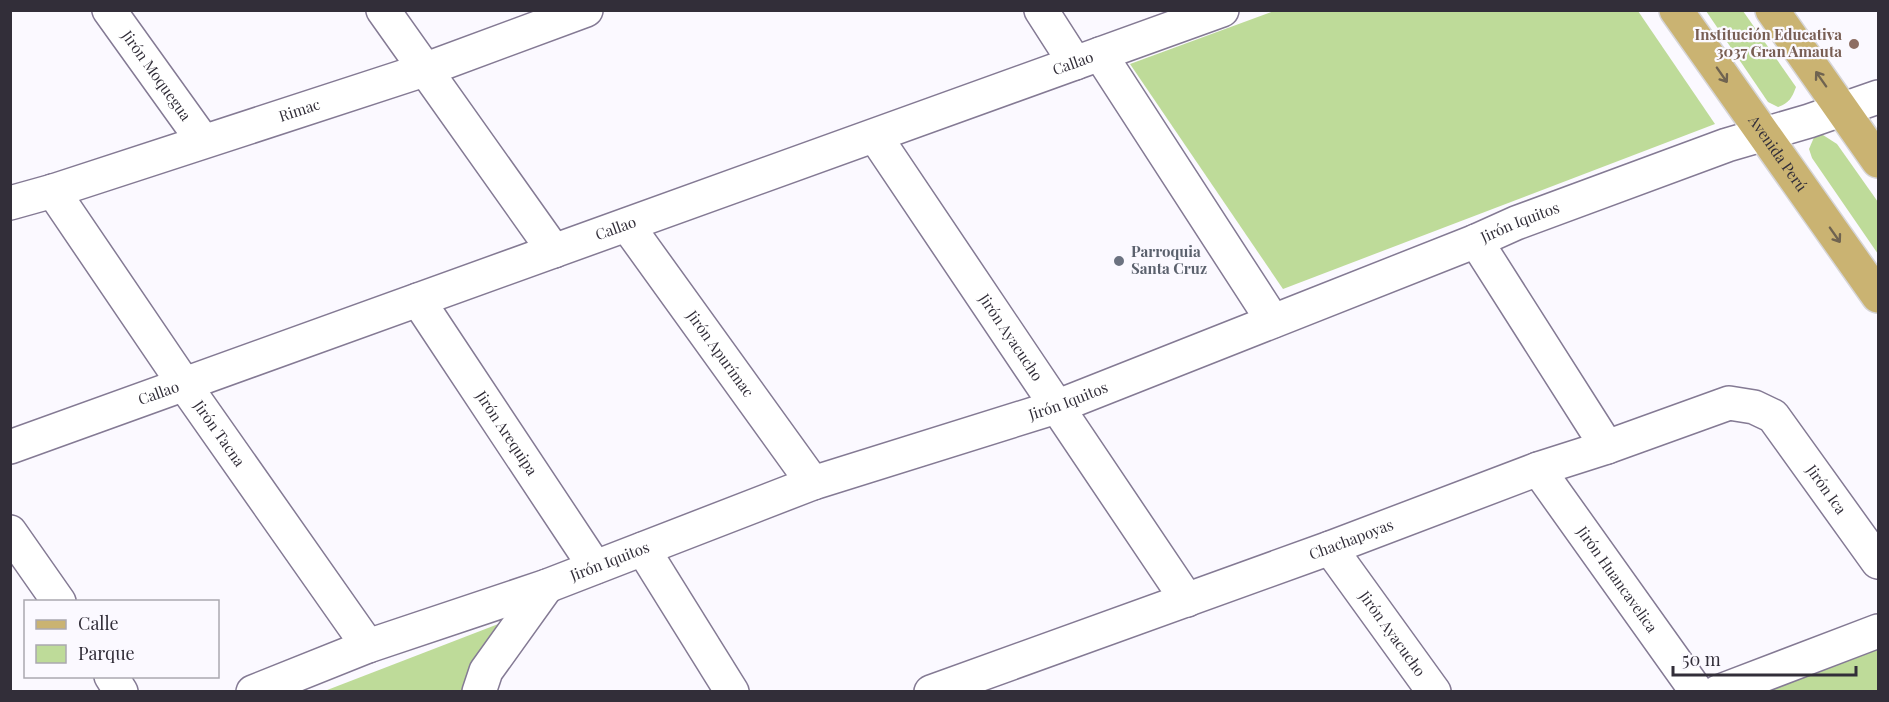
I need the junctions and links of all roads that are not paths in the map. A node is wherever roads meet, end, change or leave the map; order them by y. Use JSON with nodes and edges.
{"nodes":[{"id":1,"x":110,"y":10,"type":"edge"},
{"id":2,"x":383,"y":10,"type":"edge"},
{"id":3,"x":586,"y":10,"type":"edge"},
{"id":4,"x":1041,"y":10,"type":"edge"},
{"id":5,"x":1222,"y":10,"type":"edge"},
{"id":6,"x":1677,"y":10,"type":"edge"},
{"id":7,"x":1772,"y":10,"type":"edge"},
{"id":8,"x":1088,"y":59,"type":"junction"},
{"id":9,"x":424,"y":70,"type":"junction"},
{"id":10,"x":1878,"y":97,"type":"edge"},
{"id":11,"x":1842,"y":110,"type":"junction"},
{"id":12,"x":1764,"y":135,"type":"junction"},
{"id":13,"x":875,"y":136,"type":"junction"},
{"id":14,"x":203,"y":141,"type":"junction"},
{"id":15,"x":1878,"y":161,"type":"edge"},
{"id":16,"x":54,"y":191,"type":"junction"},
{"id":17,"x":10,"y":203,"type":"edge"},
{"id":18,"x":627,"y":225,"type":"junction"},
{"id":19,"x":1476,"y":242,"type":"junction"},
{"id":20,"x":555,"y":251,"type":"junction"},
{"id":21,"x":1878,"y":296,"type":"edge"},
{"id":22,"x":418,"y":300,"type":"junction"},
{"id":23,"x":1273,"y":321,"type":"junction"},
{"id":24,"x":184,"y":384,"type":"junction"},
{"id":25,"x":1056,"y":407,"type":"junction"},
{"id":26,"x":1773,"y":416,"type":"joint"},
{"id":27,"x":10,"y":447,"type":"edge"},
{"id":28,"x":1607,"y":447,"type":"junction"},
{"id":29,"x":1538,"y":469,"type":"junction"},
{"id":30,"x":813,"y":483,"type":"junction"},
{"id":31,"x":10,"y":532,"type":"edge"},
{"id":32,"x":1330,"y":548,"type":"junction"},
{"id":33,"x":643,"y":549,"type":"junction"},
{"id":34,"x":1878,"y":562,"type":"edge"},
{"id":35,"x":595,"y":567,"type":"junction"},
{"id":36,"x":547,"y":586,"type":"junction"},
{"id":37,"x":58,"y":600,"type":"edge"},
{"id":38,"x":1187,"y":600,"type":"junction"},
{"id":39,"x":1878,"y":631,"type":"edge"},
{"id":40,"x":368,"y":646,"type":"junction"},
{"id":41,"x":112,"y":678,"type":"edge"},
{"id":42,"x":121,"y":692,"type":"edge"},
{"id":43,"x":253,"y":692,"type":"edge"},
{"id":44,"x":479,"y":692,"type":"edge"},
{"id":45,"x":732,"y":692,"type":"edge"},
{"id":46,"x":931,"y":692,"type":"edge"},
{"id":47,"x":1434,"y":692,"type":"edge"},
{"id":48,"x":1697,"y":692,"type":"edge"},
{"id":49,"x":1718,"y":692,"type":"edge"}],
"edges":[{"from":1,"to":14,"type":"street","name":"Jirón Moquegua"},
{"from":2,"to":9,"type":"street"},
{"from":3,"to":9,"type":"street","name":"Rimac"},
{"from":4,"to":8,"type":"street"},
{"from":5,"to":8,"type":"street","name":"Callao"},
{"from":6,"to":12,"type":"main road","name":"Avenida Perú","one_way":true},
{"from":11,"to":7,"type":"main road","one_way":true},
{"from":8,"to":13,"type":"street","name":"Callao"},
{"from":8,"to":23,"type":"street"},
{"from":9,"to":14,"type":"street","name":"Rimac"},
{"from":9,"to":20,"type":"street"},
{"from":10,"to":11,"type":"street","name":"Jirón Iquitos"},
{"from":11,"to":12,"type":"street","name":"Jirón Iquitos"},
{"from":11,"to":15,"type":"main road"},
{"from":12,"to":19,"type":"street","name":"Jirón Iquitos"},
{"from":12,"to":21,"type":"main road","name":"Avenida Perú","one_way":true},
{"from":13,"to":18,"type":"street","name":"Callao"},
{"from":13,"to":25,"type":"street","name":"Jirón Ayacucho"},
{"from":14,"to":16,"type":"street","name":"Rimac"},
{"from":16,"to":17,"type":"street","name":"Rimac"},
{"from":16,"to":24,"type":"street","name":"Jirón Tacna"},
{"from":18,"to":20,"type":"street","name":"Callao"},
{"from":18,"to":30,"type":"street","name":"Jirón Apurímac"},
{"from":19,"to":23,"type":"street","name":"Jirón Iquitos"},
{"from":19,"to":28,"type":"street"},
{"from":20,"to":22,"type":"street","name":"Callao"},
{"from":22,"to":24,"type":"street","name":"Callao"},
{"from":22,"to":35,"type":"street","name":"Jirón Arequipa"},
{"from":23,"to":25,"type":"street","name":"Jirón Iquitos"},
{"from":24,"to":27,"type":"street","name":"Callao"},
{"from":24,"to":40,"type":"street","name":"Jirón Tacna"},
{"from":25,"to":30,"type":"street","name":"Jirón Iquitos"},
{"from":25,"to":38,"type":"street","name":"Jirón Ayacucho"},
{"from":26,"to":28,"type":"street","name":"Chachapoyas"},
{"from":26,"to":34,"type":"street","name":"Jirón Ica"},
{"from":28,"to":29,"type":"street","name":"Chachapoyas"},
{"from":29,"to":32,"type":"street","name":"Chachapoyas"},
{"from":29,"to":48,"type":"street","name":"Jirón Huancavelica"},
{"from":30,"to":33,"type":"street","name":"Jirón Iquitos"},
{"from":31,"to":37,"type":"street"},
{"from":32,"to":38,"type":"street","name":"Chachapoyas"},
{"from":32,"to":47,"type":"street","name":"Jirón Ayacucho"},
{"from":33,"to":35,"type":"street","name":"Jirón Iquitos"},
{"from":33,"to":45,"type":"street"},
{"from":35,"to":36,"type":"street","name":"Jirón Iquitos"},
{"from":36,"to":40,"type":"street","name":"Jirón Iquitos"},
{"from":36,"to":44,"type":"street"},
{"from":38,"to":46,"type":"street","name":"Chachapoyas"},
{"from":39,"to":49,"type":"street"},
{"from":40,"to":43,"type":"street","name":"Jirón Iquitos"},
{"from":41,"to":42,"type":"street"}]}
